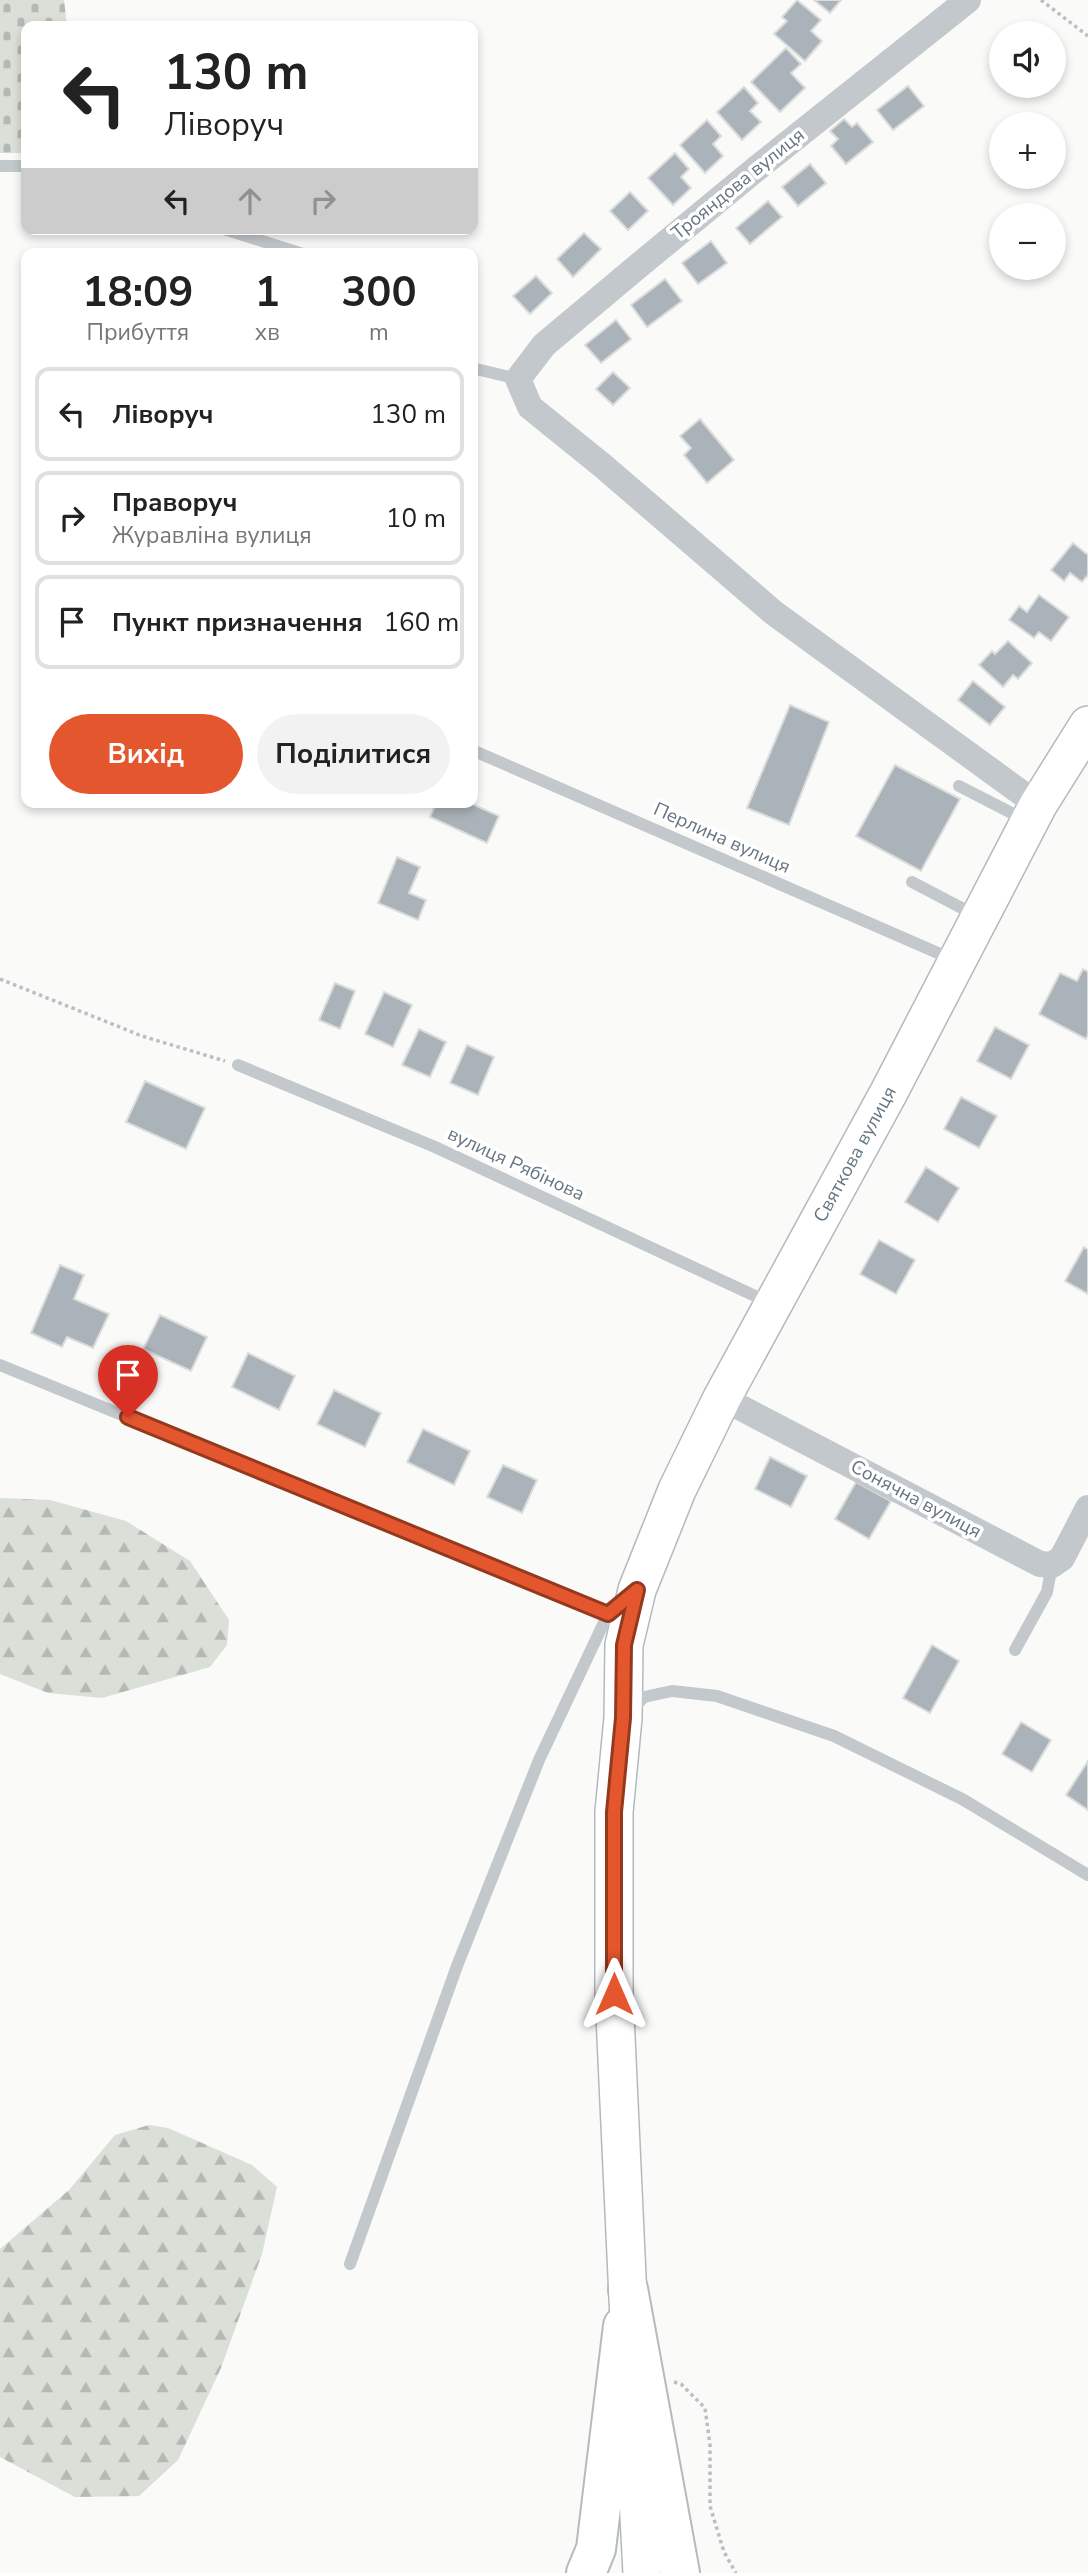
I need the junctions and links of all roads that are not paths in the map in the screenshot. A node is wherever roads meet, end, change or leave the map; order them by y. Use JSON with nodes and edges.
{"nodes":[{"id":1,"x":968,"y":0,"type":"edge"},
{"id":2,"x":0,"y":166,"type":"edge"},
{"id":3,"x":21,"y":166,"type":"edge"},
{"id":4,"x":243,"y":235,"type":"edge"},
{"id":5,"x":284,"y":248,"type":"edge"},
{"id":6,"x":478,"y":369,"type":"edge"},
{"id":7,"x":518,"y":379,"type":"junction"},
{"id":8,"x":1088,"y":725,"type":"edge"},
{"id":9,"x":478,"y":753,"type":"edge"},
{"id":10,"x":959,"y":786,"type":"dead end"},
{"id":11,"x":1033,"y":813,"type":"junction"},
{"id":12,"x":912,"y":882,"type":"dead end"},
{"id":13,"x":979,"y":918,"type":"junction"},
{"id":14,"x":957,"y":961,"type":"junction"},
{"id":15,"x":238,"y":1065,"type":"road end"},
{"id":16,"x":774,"y":1304,"type":"junction"},
{"id":17,"x":0,"y":1365,"type":"edge"},
{"id":18,"x":722,"y":1398,"type":"junction"},
{"id":19,"x":1088,"y":1508,"type":"edge"},
{"id":20,"x":1052,"y":1564,"type":"junction"},
{"id":21,"x":637,"y":1590,"type":"junction"},
{"id":22,"x":608,"y":1614,"type":"junction"},
{"id":23,"x":1015,"y":1650,"type":"dead end"},
{"id":24,"x":623,"y":1718,"type":"junction"},
{"id":25,"x":1088,"y":1875,"type":"edge"},
{"id":26,"x":350,"y":2264,"type":"dead end"},
{"id":27,"x":628,"y":2289,"type":"junction"},
{"id":28,"x":586,"y":2573,"type":"edge"},
{"id":29,"x":642,"y":2573,"type":"edge"},
{"id":30,"x":680,"y":2573,"type":"edge"}],
"edges":[{"from":1,"to":7,"type":"street","name":"Трояндова вулиця"},
{"from":2,"to":3,"type":"lane"},
{"from":4,"to":5,"type":"lane"},
{"from":6,"to":7,"type":"lane"},
{"from":7,"to":11,"type":"street"},
{"from":8,"to":11,"type":"main road","name":"Святкова вулиця"},
{"from":9,"to":14,"type":"lane","name":"Перлина вулиця"},
{"from":10,"to":11,"type":"lane"},
{"from":11,"to":13,"type":"main road","name":"Святкова вулиця"},
{"from":12,"to":13,"type":"lane"},
{"from":13,"to":14,"type":"main road","name":"Святкова вулиця"},
{"from":14,"to":16,"type":"main road","name":"Святкова вулиця"},
{"from":15,"to":16,"type":"lane","name":"вулиця Рябінова"},
{"from":16,"to":18,"type":"main road","name":"Святкова вулиця"},
{"from":17,"to":22,"type":"lane"},
{"from":18,"to":20,"type":"street","name":"Сонячна вулиця"},
{"from":18,"to":21,"type":"main road","name":"Святкова вулиця"},
{"from":19,"to":20,"type":"street"},
{"from":20,"to":23,"type":"lane"},
{"from":21,"to":22,"type":"lane"},
{"from":21,"to":24,"type":"main road","name":"Святкова вулиця"},
{"from":22,"to":26,"type":"lane"},
{"from":24,"to":25,"type":"lane"},
{"from":24,"to":27,"type":"main road","name":"Святкова вулиця"},
{"from":27,"to":28,"type":"main road"},
{"from":27,"to":29,"type":"main road","name":"Святкова вулиця"},
{"from":27,"to":30,"type":"main road"}]}
